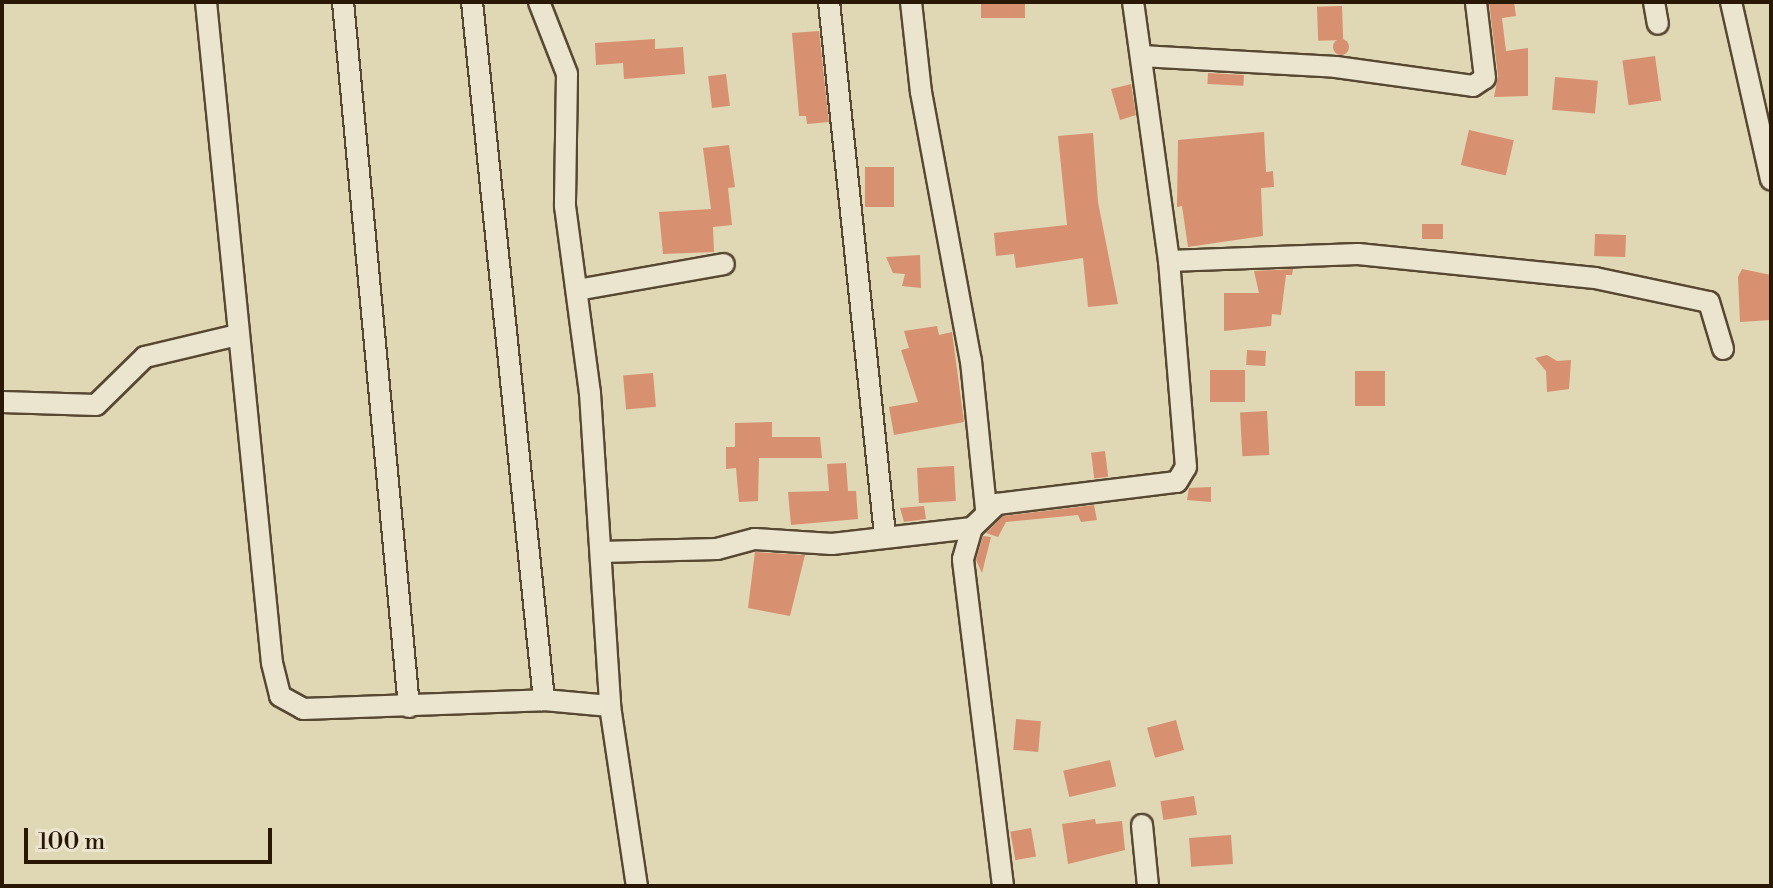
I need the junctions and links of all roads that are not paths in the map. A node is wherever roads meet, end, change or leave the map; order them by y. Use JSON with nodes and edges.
{"nodes":[{"id":1,"x":206,"y":2,"type":"edge"},
{"id":2,"x":343,"y":2,"type":"edge"},
{"id":3,"x":472,"y":2,"type":"edge"},
{"id":4,"x":539,"y":2,"type":"edge"},
{"id":5,"x":829,"y":2,"type":"edge"},
{"id":6,"x":911,"y":2,"type":"edge"},
{"id":7,"x":1133,"y":2,"type":"edge"},
{"id":8,"x":1476,"y":2,"type":"edge"},
{"id":9,"x":1654,"y":2,"type":"edge"},
{"id":10,"x":1731,"y":2,"type":"edge"},
{"id":11,"x":1658,"y":24,"type":"dead end"},
{"id":12,"x":1141,"y":56,"type":"junction"},
{"id":13,"x":1771,"y":180,"type":"edge"},
{"id":14,"x":1169,"y":261,"type":"junction"},
{"id":15,"x":724,"y":264,"type":"dead end"},
{"id":16,"x":577,"y":290,"type":"junction"},
{"id":17,"x":237,"y":335,"type":"junction"},
{"id":18,"x":1723,"y":349,"type":"dead end"},
{"id":19,"x":2,"y":402,"type":"edge"},
{"id":20,"x":986,"y":509,"type":"junction"},
{"id":21,"x":972,"y":528,"type":"junction"},
{"id":22,"x":885,"y":535,"type":"junction"},
{"id":23,"x":601,"y":552,"type":"junction"},
{"id":24,"x":544,"y":700,"type":"junction"},
{"id":25,"x":610,"y":706,"type":"junction"},
{"id":26,"x":409,"y":707,"type":"junction"},
{"id":27,"x":1142,"y":825,"type":"dead end"},
{"id":28,"x":637,"y":886,"type":"edge"},
{"id":29,"x":1003,"y":886,"type":"edge"},
{"id":30,"x":1148,"y":886,"type":"edge"}],
"edges":[{"from":1,"to":17,"type":"street"},
{"from":2,"to":26,"type":"street"},
{"from":3,"to":24,"type":"street"},
{"from":4,"to":16,"type":"street"},
{"from":5,"to":22,"type":"street"},
{"from":6,"to":20,"type":"street"},
{"from":7,"to":12,"type":"street"},
{"from":8,"to":12,"type":"street"},
{"from":9,"to":11,"type":"street"},
{"from":10,"to":13,"type":"street"},
{"from":12,"to":14,"type":"street"},
{"from":14,"to":18,"type":"street"},
{"from":14,"to":20,"type":"street"},
{"from":15,"to":16,"type":"street"},
{"from":16,"to":23,"type":"street"},
{"from":17,"to":19,"type":"street"},
{"from":17,"to":26,"type":"street"},
{"from":20,"to":21,"type":"street"},
{"from":21,"to":22,"type":"street"},
{"from":21,"to":29,"type":"street"},
{"from":22,"to":23,"type":"street"},
{"from":23,"to":25,"type":"street"},
{"from":24,"to":25,"type":"street"},
{"from":24,"to":26,"type":"street"},
{"from":25,"to":28,"type":"street"},
{"from":27,"to":30,"type":"street"}]}
